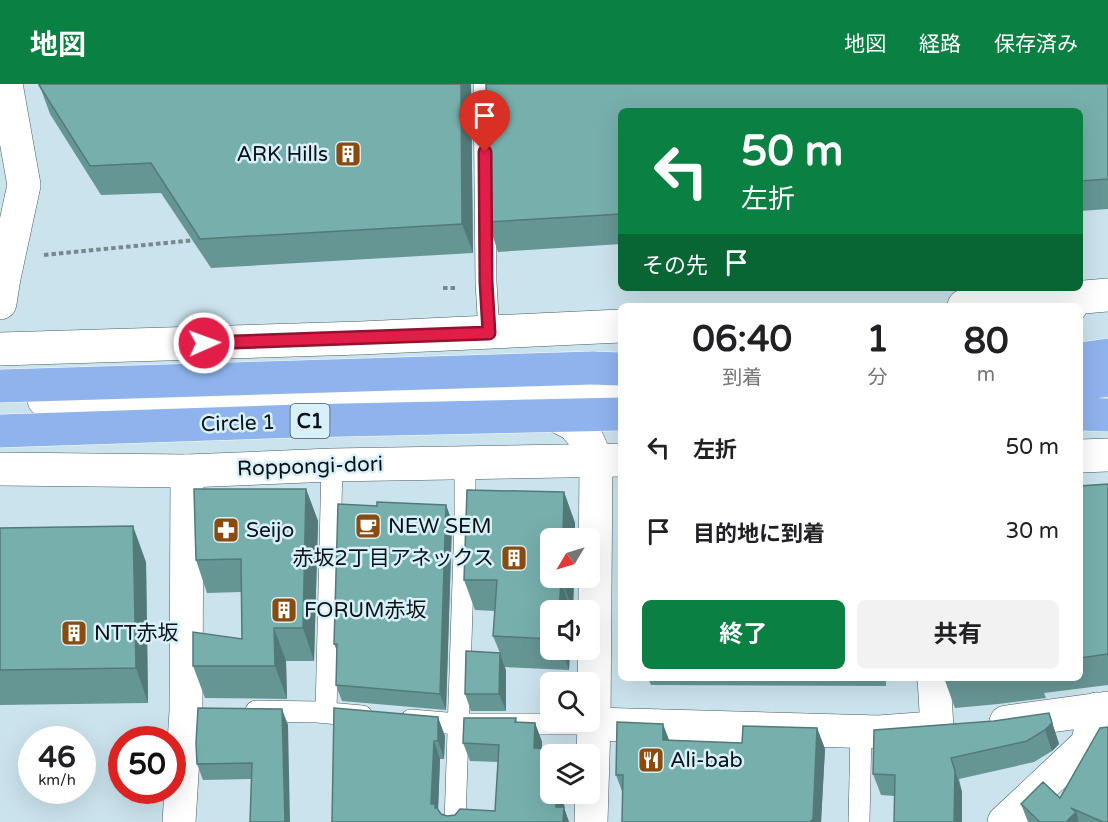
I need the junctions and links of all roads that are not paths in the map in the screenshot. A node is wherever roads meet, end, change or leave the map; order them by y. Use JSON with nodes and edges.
{"nodes":[{"id":1,"x":6,"y":84,"type":"edge"},
{"id":2,"x":484,"y":84,"type":"edge"},
{"id":3,"x":7,"y":129,"type":"edge"},
{"id":4,"x":1108,"y":295,"type":"edge"},
{"id":5,"x":1029,"y":301,"type":"junction"},
{"id":6,"x":0,"y":303,"type":"edge"},
{"id":7,"x":1003,"y":303,"type":"edge"},
{"id":8,"x":1046,"y":303,"type":"edge"},
{"id":9,"x":1083,"y":307,"type":"edge"},
{"id":10,"x":1108,"y":310,"type":"edge"},
{"id":11,"x":618,"y":326,"type":"edge"},
{"id":12,"x":489,"y":333,"type":"junction"},
{"id":13,"x":93,"y":346,"type":"junction"},
{"id":14,"x":0,"y":349,"type":"edge"},
{"id":15,"x":1108,"y":356,"type":"edge"},
{"id":16,"x":1083,"y":359,"type":"edge"},
{"id":17,"x":604,"y":376,"type":"edge"},
{"id":18,"x":1083,"y":377,"type":"edge"},
{"id":19,"x":1108,"y":379,"type":"edge"},
{"id":20,"x":1083,"y":383,"type":"edge"},
{"id":21,"x":0,"y":386,"type":"edge"},
{"id":22,"x":618,"y":395,"type":"edge"},
{"id":23,"x":521,"y":397,"type":"junction"},
{"id":24,"x":0,"y":400,"type":"edge"},
{"id":25,"x":1083,"y":402,"type":"edge"},
{"id":26,"x":1108,"y":402,"type":"edge"},
{"id":27,"x":618,"y":414,"type":"edge"},
{"id":28,"x":1083,"y":414,"type":"edge"},
{"id":29,"x":1108,"y":414,"type":"edge"},
{"id":30,"x":0,"y":431,"type":"edge"},
{"id":31,"x":1108,"y":455,"type":"edge"},
{"id":32,"x":1083,"y":456,"type":"edge"},
{"id":33,"x":608,"y":460,"type":"edge"},
{"id":34,"x":465,"y":463,"type":"junction"},
{"id":35,"x":332,"y":465,"type":"junction"},
{"id":36,"x":0,"y":469,"type":"edge"},
{"id":37,"x":187,"y":471,"type":"junction"},
{"id":38,"x":597,"y":672,"type":"edge"},
{"id":39,"x":936,"y":681,"type":"edge"},
{"id":40,"x":1102,"y":708,"type":"edge"},
{"id":41,"x":234,"y":711,"type":"edge"},
{"id":42,"x":326,"y":712,"type":"junction"},
{"id":43,"x":458,"y":724,"type":"junction"},
{"id":44,"x":540,"y":724,"type":"edge"},
{"id":45,"x":600,"y":724,"type":"edge"},
{"id":46,"x":962,"y":726,"type":"junction"},
{"id":47,"x":594,"y":732,"type":"edge"},
{"id":48,"x":861,"y":732,"type":"junction"},
{"id":49,"x":179,"y":822,"type":"edge"},
{"id":50,"x":455,"y":822,"type":"edge"},
{"id":51,"x":591,"y":822,"type":"edge"},
{"id":52,"x":860,"y":822,"type":"edge"},
{"id":53,"x":1004,"y":822,"type":"edge"}],
"edges":[{"from":1,"to":3,"type":"main road"},
{"from":2,"to":12,"type":"lane"},
{"from":3,"to":6,"type":"main road"},
{"from":4,"to":5,"type":"main road"},
{"from":5,"to":7,"type":"main road"},
{"from":5,"to":8,"type":"main road"},
{"from":9,"to":10,"type":"main road"},
{"from":11,"to":12,"type":"main road"},
{"from":12,"to":13,"type":"main road"},
{"from":12,"to":17,"type":"main road"},
{"from":13,"to":14,"type":"main road"},
{"from":13,"to":23,"type":"main road"},
{"from":15,"to":16,"type":"highway"},
{"from":17,"to":21,"type":"highway","number":"C1","bridge":true},
{"from":17,"to":22,"type":"main road"},
{"from":17,"to":23,"type":"main road"},
{"from":18,"to":19,"type":"highway"},
{"from":19,"to":20,"type":"highway"},
{"from":23,"to":24,"type":"main road"},
{"from":23,"to":33,"type":"main road"},
{"from":25,"to":26,"type":"main road"},
{"from":27,"to":30,"type":"highway","name":"Circle 1","number":"C1","bridge":true},
{"from":28,"to":29,"type":"highway"},
{"from":31,"to":32,"type":"main road"},
{"from":33,"to":34,"type":"main road","name":"Roppongi-dori"},
{"from":33,"to":38,"type":"main road"},
{"from":34,"to":35,"type":"main road","name":"Roppongi-dori"},
{"from":34,"to":43,"type":"lane"},
{"from":35,"to":37,"type":"main road","name":"Roppongi-dori"},
{"from":35,"to":42,"type":"lane"},
{"from":36,"to":37,"type":"main road","name":"Roppongi-dori"},
{"from":37,"to":49,"type":"main road"},
{"from":39,"to":46,"type":"main road"},
{"from":40,"to":46,"type":"main road"},
{"from":40,"to":53,"type":"main road"},
{"from":41,"to":42,"type":"lane"},
{"from":42,"to":43,"type":"lane"},
{"from":43,"to":44,"type":"lane"},
{"from":43,"to":50,"type":"lane"},
{"from":45,"to":48,"type":"main road"},
{"from":46,"to":48,"type":"main road"},
{"from":47,"to":51,"type":"main road"},
{"from":48,"to":52,"type":"lane"}]}
